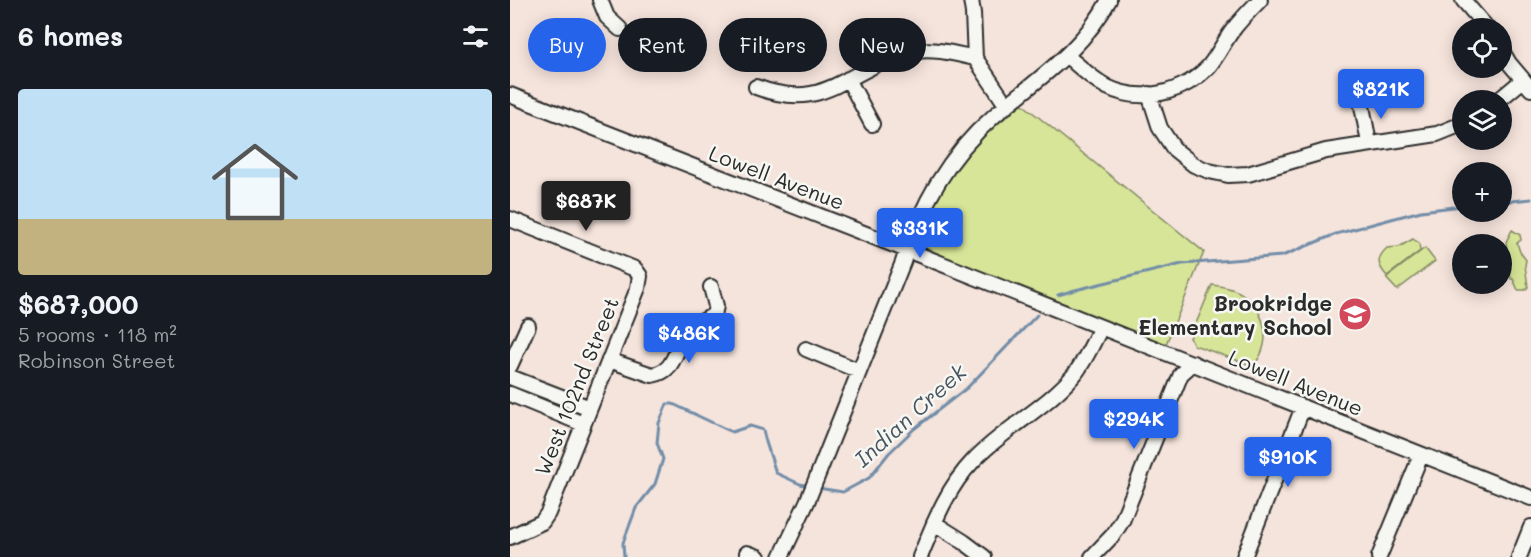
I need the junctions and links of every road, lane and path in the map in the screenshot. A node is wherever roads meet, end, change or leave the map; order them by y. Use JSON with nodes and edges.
{"nodes":[{"id":1,"x":600,"y":0,"type":"edge"},
{"id":2,"x":971,"y":0,"type":"edge"},
{"id":3,"x":1109,"y":0,"type":"edge"},
{"id":4,"x":1260,"y":0,"type":"edge"},
{"id":5,"x":1463,"y":0,"type":"edge"},
{"id":6,"x":1478,"y":18,"type":"edge"},
{"id":7,"x":618,"y":27,"type":"edge"},
{"id":8,"x":1067,"y":56,"type":"junction"},
{"id":9,"x":975,"y":58,"type":"junction"},
{"id":10,"x":1512,"y":65,"type":"edge"},
{"id":11,"x":848,"y":79,"type":"junction"},
{"id":12,"x":1527,"y":85,"type":"edge"},
{"id":13,"x":756,"y":87,"type":"dead end"},
{"id":14,"x":1512,"y":93,"type":"edge"},
{"id":15,"x":1149,"y":94,"type":"junction"},
{"id":16,"x":510,"y":95,"type":"edge"},
{"id":17,"x":1362,"y":101,"type":"dead end"},
{"id":18,"x":1007,"y":106,"type":"junction"},
{"id":19,"x":872,"y":124,"type":"dead end"},
{"id":20,"x":1452,"y":128,"type":"edge"},
{"id":21,"x":1369,"y":143,"type":"junction"},
{"id":22,"x":510,"y":219,"type":"edge"},
{"id":23,"x":907,"y":250,"type":"junction"},
{"id":24,"x":711,"y":287,"type":"dead end"},
{"id":25,"x":528,"y":326,"type":"dead end"},
{"id":26,"x":1101,"y":327,"type":"junction"},
{"id":27,"x":806,"y":349,"type":"dead end"},
{"id":28,"x":609,"y":360,"type":"junction"},
{"id":29,"x":1193,"y":363,"type":"junction"},
{"id":30,"x":510,"y":366,"type":"edge"},
{"id":31,"x":860,"y":371,"type":"junction"},
{"id":32,"x":510,"y":377,"type":"edge"},
{"id":33,"x":510,"y":394,"type":"edge"},
{"id":34,"x":590,"y":408,"type":"junction"},
{"id":35,"x":1303,"y":408,"type":"junction"},
{"id":36,"x":584,"y":424,"type":"junction"},
{"id":37,"x":1421,"y":454,"type":"junction"},
{"id":38,"x":1531,"y":498,"type":"edge"},
{"id":39,"x":934,"y":523,"type":"junction"},
{"id":40,"x":1531,"y":527,"type":"edge"},
{"id":41,"x":516,"y":534,"type":"edge"},
{"id":42,"x":781,"y":557,"type":"edge"},
{"id":43,"x":920,"y":557,"type":"edge"},
{"id":44,"x":984,"y":557,"type":"edge"},
{"id":45,"x":1092,"y":557,"type":"edge"},
{"id":46,"x":1244,"y":557,"type":"edge"},
{"id":47,"x":1379,"y":557,"type":"edge"},
{"id":48,"x":1519,"y":557,"type":"edge"}],
"edges":[{"from":1,"to":7,"type":"street"},
{"from":2,"to":9,"type":"street"},
{"from":3,"to":8,"type":"street"},
{"from":4,"to":15,"type":"street"},
{"from":5,"to":6,"type":"street"},
{"from":8,"to":15,"type":"street"},
{"from":8,"to":18,"type":"street"},
{"from":9,"to":11,"type":"street"},
{"from":9,"to":18,"type":"street"},
{"from":10,"to":12,"type":"street"},
{"from":11,"to":13,"type":"street"},
{"from":11,"to":19,"type":"street"},
{"from":12,"to":14,"type":"street"},
{"from":15,"to":21,"type":"street"},
{"from":16,"to":23,"type":"street","name":"Lowell Avenue"},
{"from":17,"to":21,"type":"street"},
{"from":18,"to":23,"type":"street"},
{"from":20,"to":21,"type":"street"},
{"from":22,"to":28,"type":"street","name":"West 102nd Street"},
{"from":23,"to":26,"type":"street","name":"Lowell Avenue"},
{"from":23,"to":31,"type":"street"},
{"from":24,"to":28,"type":"street"},
{"from":25,"to":30,"type":"street"},
{"from":26,"to":29,"type":"street","name":"Lowell Avenue"},
{"from":26,"to":39,"type":"street"},
{"from":27,"to":31,"type":"street"},
{"from":28,"to":34,"type":"street","name":"West 102nd Street"},
{"from":29,"to":35,"type":"street","name":"Lowell Avenue"},
{"from":29,"to":45,"type":"street"},
{"from":31,"to":42,"type":"street"},
{"from":32,"to":34,"type":"street"},
{"from":33,"to":36,"type":"street"},
{"from":34,"to":36,"type":"street","name":"West 102nd Street"},
{"from":35,"to":37,"type":"street","name":"Lowell Avenue"},
{"from":35,"to":46,"type":"street"},
{"from":36,"to":41,"type":"street","name":"West 102nd Street"},
{"from":37,"to":38,"type":"street","name":"Lowell Avenue"},
{"from":37,"to":47,"type":"street"},
{"from":39,"to":43,"type":"street"},
{"from":39,"to":44,"type":"street"},
{"from":40,"to":48,"type":"street"}]}
